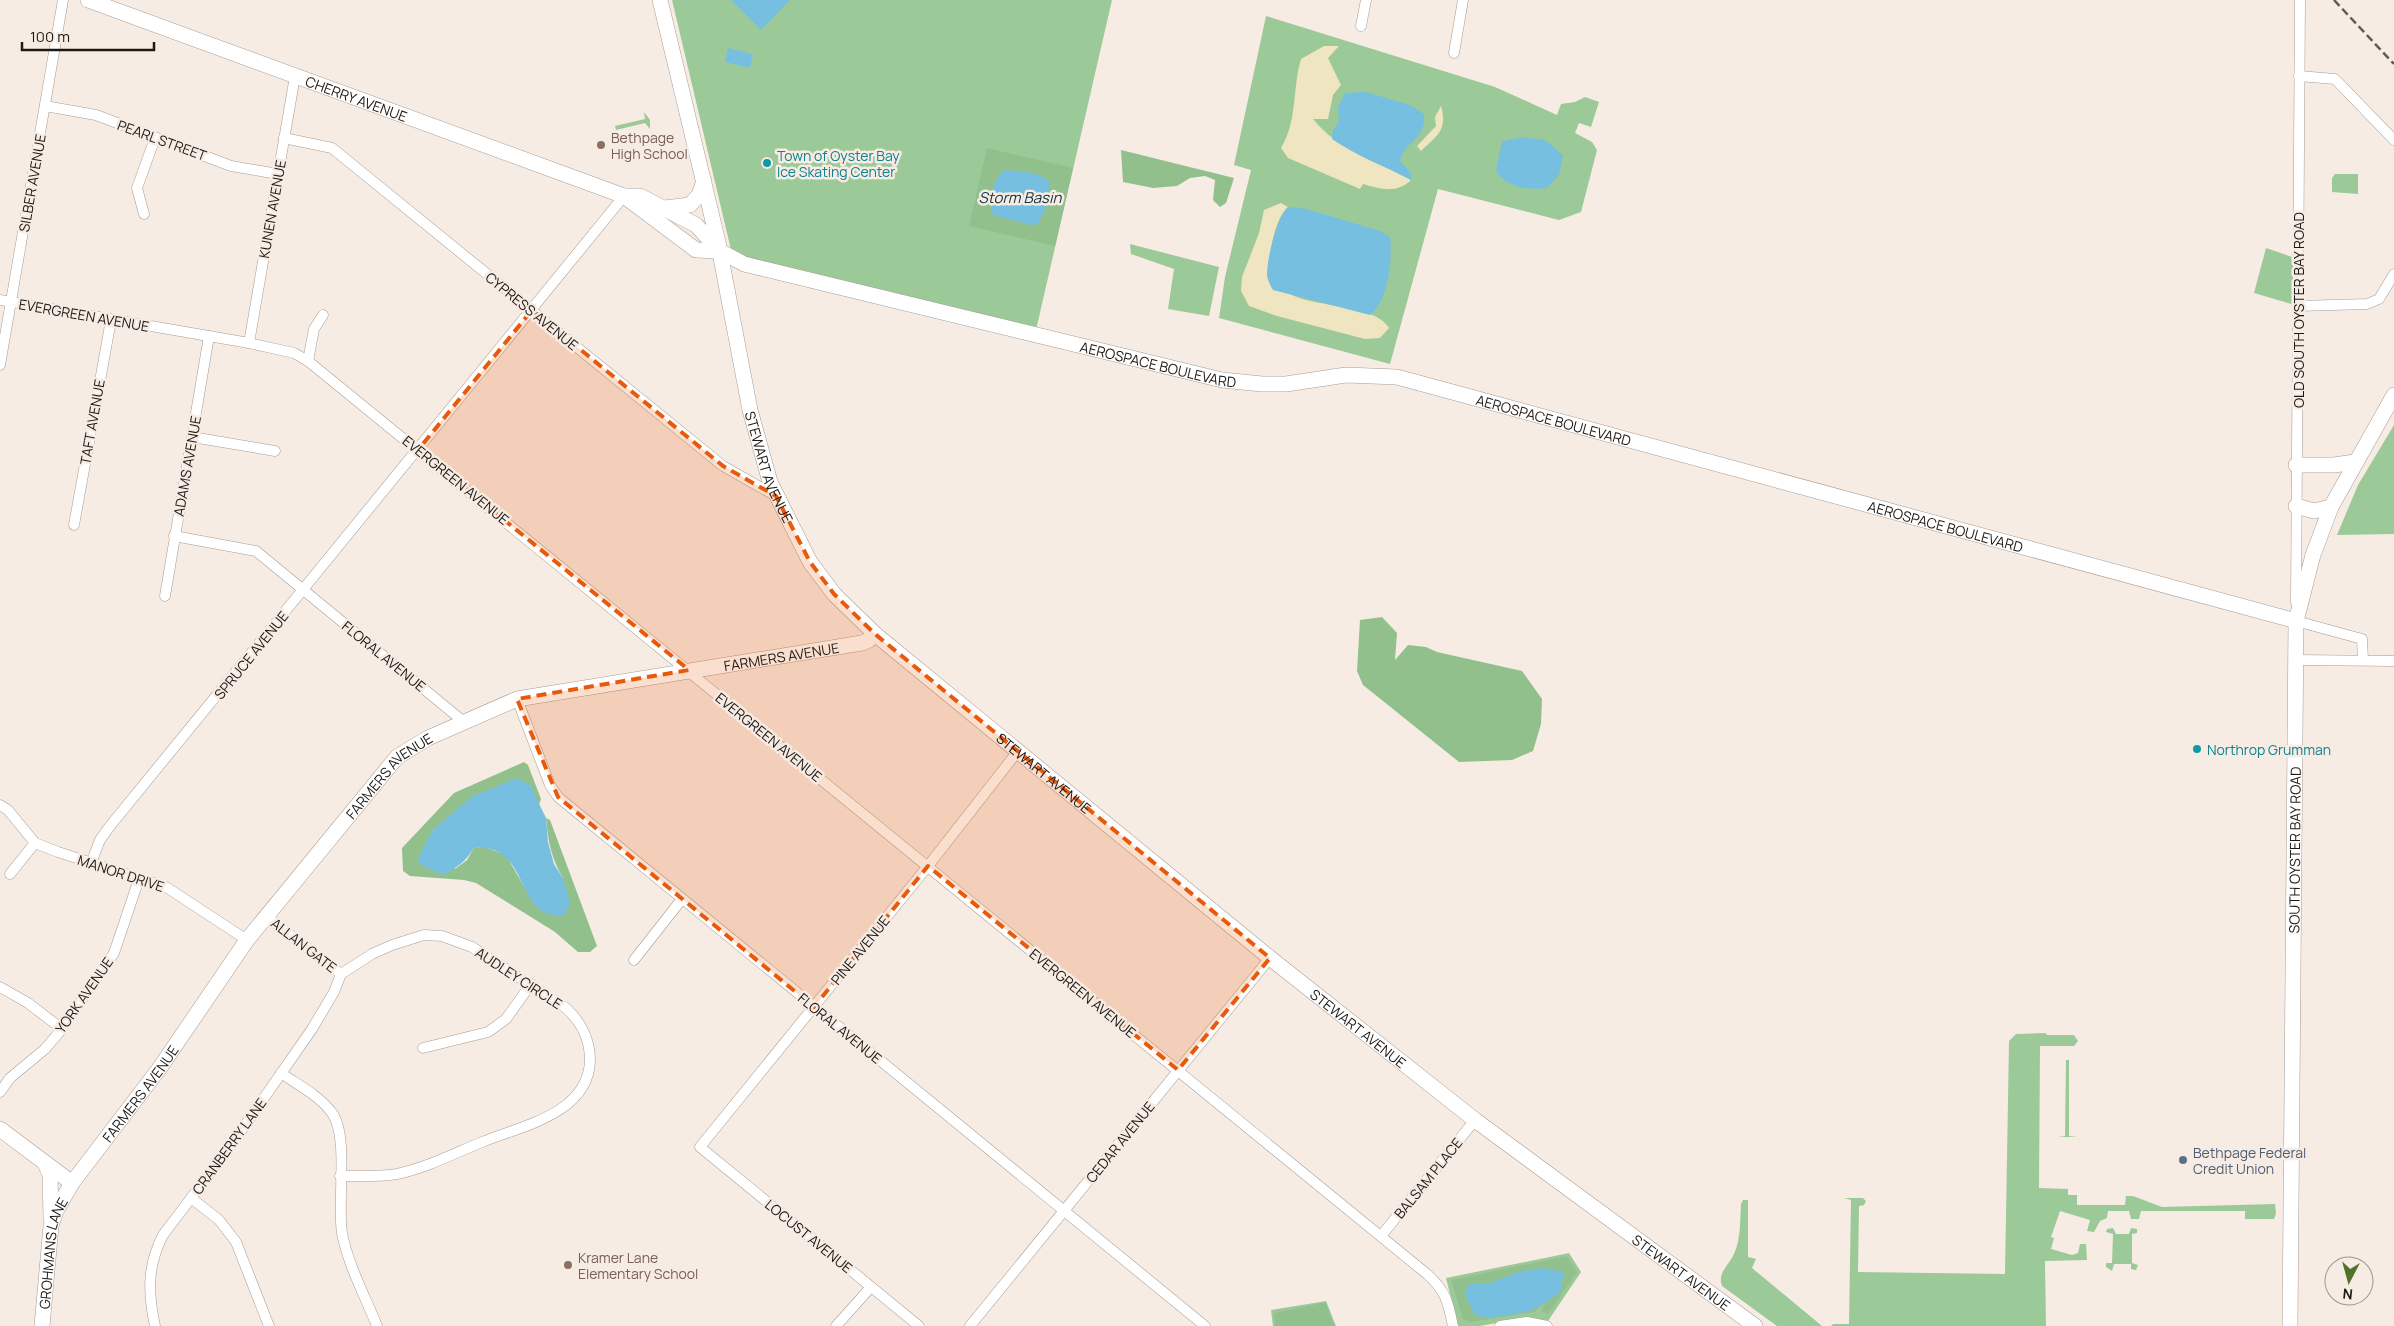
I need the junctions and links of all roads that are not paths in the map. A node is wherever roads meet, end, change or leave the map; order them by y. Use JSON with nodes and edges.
{"nodes":[{"id":1,"x":63,"y":0,"type":"edge"},
{"id":2,"x":88,"y":0,"type":"edge"},
{"id":3,"x":660,"y":0,"type":"edge"},
{"id":4,"x":1366,"y":0,"type":"edge"},
{"id":5,"x":1463,"y":0,"type":"edge"},
{"id":6,"x":2300,"y":0,"type":"edge"},
{"id":7,"x":1361,"y":26,"type":"dead end"},
{"id":8,"x":1454,"y":53,"type":"dead end"},
{"id":9,"x":295,"y":76,"type":"junction"},
{"id":10,"x":2299,"y":76,"type":"junction"},
{"id":11,"x":45,"y":106,"type":"junction"},
{"id":12,"x":155,"y":138,"type":"junction"},
{"id":13,"x":284,"y":138,"type":"junction"},
{"id":14,"x":2394,"y":140,"type":"edge"},
{"id":15,"x":278,"y":174,"type":"junction"},
{"id":16,"x":704,"y":181,"type":"junction"},
{"id":17,"x":624,"y":196,"type":"junction"},
{"id":18,"x":663,"y":208,"type":"junction"},
{"id":19,"x":144,"y":214,"type":"dead end"},
{"id":20,"x":720,"y":251,"type":"junction"},
{"id":21,"x":2394,"y":274,"type":"edge"},
{"id":22,"x":0,"y":300,"type":"edge"},
{"id":23,"x":11,"y":302,"type":"junction"},
{"id":24,"x":2298,"y":306,"type":"junction"},
{"id":25,"x":532,"y":310,"type":"junction"},
{"id":26,"x":323,"y":315,"type":"dead end"},
{"id":27,"x":111,"y":320,"type":"junction"},
{"id":28,"x":210,"y":336,"type":"junction"},
{"id":29,"x":249,"y":343,"type":"junction"},
{"id":30,"x":308,"y":361,"type":"junction"},
{"id":31,"x":0,"y":365,"type":"edge"},
{"id":32,"x":2394,"y":395,"type":"edge"},
{"id":33,"x":192,"y":437,"type":"junction"},
{"id":34,"x":418,"y":450,"type":"junction"},
{"id":35,"x":275,"y":451,"type":"dead end"},
{"id":36,"x":2355,"y":462,"type":"junction"},
{"id":37,"x":2296,"y":465,"type":"junction"},
{"id":38,"x":776,"y":496,"type":"junction"},
{"id":39,"x":2296,"y":506,"type":"junction"},
{"id":40,"x":2331,"y":507,"type":"junction"},
{"id":41,"x":74,"y":525,"type":"dead end"},
{"id":42,"x":174,"y":536,"type":"junction"},
{"id":43,"x":304,"y":590,"type":"junction"},
{"id":44,"x":165,"y":596,"type":"dead end"},
{"id":45,"x":2296,"y":621,"type":"junction"},
{"id":46,"x":875,"y":634,"type":"junction"},
{"id":47,"x":2296,"y":660,"type":"junction"},
{"id":48,"x":2363,"y":660,"type":"junction"},
{"id":49,"x":2394,"y":661,"type":"edge"},
{"id":50,"x":689,"y":670,"type":"junction"},
{"id":51,"x":517,"y":699,"type":"junction"},
{"id":52,"x":464,"y":722,"type":"junction"},
{"id":53,"x":1018,"y":751,"type":"junction"},
{"id":54,"x":0,"y":805,"type":"edge"},
{"id":55,"x":35,"y":843,"type":"junction"},
{"id":56,"x":91,"y":863,"type":"junction"},
{"id":57,"x":928,"y":866,"type":"junction"},
{"id":58,"x":10,"y":874,"type":"dead end"},
{"id":59,"x":139,"y":879,"type":"junction"},
{"id":60,"x":682,"y":899,"type":"junction"},
{"id":61,"x":267,"y":917,"type":"junction"},
{"id":62,"x":247,"y":940,"type":"junction"},
{"id":63,"x":1270,"y":958,"type":"junction"},
{"id":64,"x":634,"y":960,"type":"dead end"},
{"id":65,"x":342,"y":974,"type":"junction"},
{"id":66,"x":531,"y":984,"type":"junction"},
{"id":67,"x":0,"y":987,"type":"edge"},
{"id":68,"x":814,"y":1007,"type":"junction"},
{"id":69,"x":62,"y":1029,"type":"junction"},
{"id":70,"x":423,"y":1048,"type":"dead end"},
{"id":71,"x":1178,"y":1070,"type":"junction"},
{"id":72,"x":281,"y":1073,"type":"junction"},
{"id":73,"x":0,"y":1092,"type":"edge"},
{"id":74,"x":1475,"y":1120,"type":"junction"},
{"id":75,"x":0,"y":1129,"type":"edge"},
{"id":76,"x":700,"y":1147,"type":"joint"},
{"id":77,"x":46,"y":1163,"type":"junction"},
{"id":78,"x":340,"y":1176,"type":"junction"},
{"id":79,"x":72,"y":1183,"type":"junction"},
{"id":80,"x":191,"y":1198,"type":"junction"},
{"id":81,"x":1064,"y":1210,"type":"junction"},
{"id":82,"x":51,"y":1226,"type":"junction"},
{"id":83,"x":1381,"y":1236,"type":"junction"},
{"id":84,"x":871,"y":1287,"type":"junction"},
{"id":85,"x":42,"y":1326,"type":"edge"},
{"id":86,"x":155,"y":1326,"type":"edge"},
{"id":87,"x":269,"y":1326,"type":"edge"},
{"id":88,"x":377,"y":1326,"type":"edge"},
{"id":89,"x":836,"y":1326,"type":"edge"},
{"id":90,"x":919,"y":1326,"type":"edge"},
{"id":91,"x":970,"y":1326,"type":"edge"},
{"id":92,"x":1205,"y":1326,"type":"edge"},
{"id":93,"x":1453,"y":1326,"type":"edge"},
{"id":94,"x":1500,"y":1326,"type":"edge"},
{"id":95,"x":1547,"y":1326,"type":"edge"},
{"id":96,"x":1755,"y":1326,"type":"edge"},
{"id":97,"x":2290,"y":1326,"type":"edge"}],
"edges":[{"from":1,"to":11,"type":"street","name":"SILBER AVENUE"},
{"from":2,"to":9,"type":"main road","name":"CHERRY AVENUE"},
{"from":3,"to":16,"type":"main road","name":"STEWART AVENUE"},
{"from":4,"to":7,"type":"street"},
{"from":5,"to":8,"type":"street"},
{"from":6,"to":10,"type":"street","name":"OLD SOUTH OYSTER BAY ROAD"},
{"from":9,"to":13,"type":"street","name":"KUNEN AVENUE"},
{"from":9,"to":17,"type":"main road","name":"CHERRY AVENUE"},
{"from":10,"to":14,"type":"street"},
{"from":10,"to":24,"type":"street","name":"OLD SOUTH OYSTER BAY ROAD"},
{"from":11,"to":12,"type":"street","name":"PEARL STREET"},
{"from":11,"to":23,"type":"street","name":"SILBER AVENUE"},
{"from":12,"to":15,"type":"street","name":"PEARL STREET"},
{"from":12,"to":19,"type":"street"},
{"from":13,"to":15,"type":"street","name":"KUNEN AVENUE"},
{"from":13,"to":25,"type":"street","name":"CYPRESS AVENUE"},
{"from":15,"to":29,"type":"street","name":"KUNEN AVENUE"},
{"from":16,"to":18,"type":"main road"},
{"from":16,"to":20,"type":"main road","name":"STEWART AVENUE"},
{"from":17,"to":18,"type":"main road","name":"CHERRY AVENUE"},
{"from":17,"to":20,"type":"main road","name":"CHERRY AVENUE"},
{"from":17,"to":25,"type":"street","name":"SPRUCE AVENUE"},
{"from":18,"to":20,"type":"main road","name":"CHERRY AVENUE"},
{"from":20,"to":38,"type":"main road","name":"STEWART AVENUE"},
{"from":20,"to":45,"type":"main road","name":"AEROSPACE BOULEVARD"},
{"from":21,"to":24,"type":"street"},
{"from":22,"to":23,"type":"street","name":"EVERGREEN AVENUE"},
{"from":23,"to":27,"type":"street","name":"EVERGREEN AVENUE"},
{"from":23,"to":31,"type":"street","name":"SILBER AVENUE"},
{"from":24,"to":37,"type":"street","name":"OLD SOUTH OYSTER BAY ROAD"},
{"from":25,"to":34,"type":"street","name":"SPRUCE AVENUE"},
{"from":25,"to":38,"type":"street","name":"CYPRESS AVENUE"},
{"from":26,"to":30,"type":"street"},
{"from":27,"to":28,"type":"street","name":"EVERGREEN AVENUE"},
{"from":27,"to":41,"type":"street","name":"TAFT AVENUE"},
{"from":28,"to":29,"type":"street","name":"EVERGREEN AVENUE"},
{"from":28,"to":33,"type":"street","name":"ADAMS AVENUE"},
{"from":29,"to":30,"type":"street","name":"EVERGREEN AVENUE"},
{"from":30,"to":34,"type":"street","name":"EVERGREEN AVENUE"},
{"from":32,"to":36,"type":"main road","name":"SOUTH OYSTER BAY ROAD"},
{"from":33,"to":35,"type":"street"},
{"from":33,"to":42,"type":"street","name":"ADAMS AVENUE"},
{"from":34,"to":43,"type":"street","name":"SPRUCE AVENUE"},
{"from":34,"to":50,"type":"street","name":"EVERGREEN AVENUE"},
{"from":36,"to":37,"type":"main road"},
{"from":36,"to":40,"type":"main road","name":"SOUTH OYSTER BAY ROAD"},
{"from":37,"to":39,"type":"street","name":"OLD SOUTH OYSTER BAY ROAD"},
{"from":38,"to":46,"type":"main road","name":"STEWART AVENUE"},
{"from":39,"to":40,"type":"main road"},
{"from":39,"to":45,"type":"street","name":"OLD SOUTH OYSTER BAY ROAD"},
{"from":40,"to":45,"type":"main road","name":"SOUTH OYSTER BAY ROAD"},
{"from":42,"to":43,"type":"street","name":"FLORAL AVENUE"},
{"from":42,"to":44,"type":"street","name":"ADAMS AVENUE"},
{"from":43,"to":52,"type":"street","name":"FLORAL AVENUE"},
{"from":43,"to":56,"type":"street","name":"SPRUCE AVENUE"},
{"from":45,"to":47,"type":"main road","name":"SOUTH OYSTER BAY ROAD"},
{"from":45,"to":48,"type":"street","name":"AEROSPACE BOULEVARD"},
{"from":46,"to":50,"type":"main road","name":"FARMERS AVENUE"},
{"from":46,"to":53,"type":"main road","name":"STEWART AVENUE"},
{"from":47,"to":48,"type":"street"},
{"from":47,"to":97,"type":"main road","name":"SOUTH OYSTER BAY ROAD"},
{"from":48,"to":49,"type":"street"},
{"from":50,"to":51,"type":"main road","name":"FARMERS AVENUE"},
{"from":50,"to":57,"type":"street","name":"EVERGREEN AVENUE"},
{"from":51,"to":52,"type":"main road","name":"FARMERS AVENUE"},
{"from":51,"to":60,"type":"street","name":"FLORAL AVENUE"},
{"from":52,"to":61,"type":"main road","name":"FARMERS AVENUE"},
{"from":53,"to":57,"type":"street","name":"PINE AVENUE"},
{"from":53,"to":63,"type":"main road","name":"STEWART AVENUE"},
{"from":54,"to":55,"type":"street"},
{"from":55,"to":56,"type":"street","name":"MANOR DRIVE"},
{"from":55,"to":58,"type":"street"},
{"from":56,"to":59,"type":"street","name":"MANOR DRIVE"},
{"from":57,"to":68,"type":"street","name":"PINE AVENUE"},
{"from":57,"to":71,"type":"street","name":"EVERGREEN AVENUE"},
{"from":59,"to":62,"type":"street","name":"MANOR DRIVE"},
{"from":59,"to":69,"type":"street","name":"YORK AVENUE"},
{"from":60,"to":64,"type":"street"},
{"from":60,"to":68,"type":"street","name":"FLORAL AVENUE"},
{"from":61,"to":62,"type":"main road","name":"FARMERS AVENUE"},
{"from":61,"to":65,"type":"street","name":"ALLAN GATE"},
{"from":62,"to":79,"type":"main road","name":"FARMERS AVENUE"},
{"from":63,"to":71,"type":"street","name":"CEDAR AVENUE"},
{"from":63,"to":74,"type":"main road","name":"STEWART AVENUE"},
{"from":65,"to":66,"type":"street","name":"AUDLEY CIRCLE"},
{"from":65,"to":72,"type":"street","name":"CRANBERRY LANE"},
{"from":66,"to":70,"type":"street"},
{"from":66,"to":78,"type":"street","name":"AUDLEY CIRCLE"},
{"from":67,"to":69,"type":"street"},
{"from":68,"to":76,"type":"street","name":"PINE AVENUE"},
{"from":68,"to":81,"type":"street","name":"FLORAL AVENUE"},
{"from":69,"to":73,"type":"street","name":"YORK AVENUE"},
{"from":71,"to":81,"type":"street","name":"CEDAR AVENUE"},
{"from":71,"to":83,"type":"street","name":"EVERGREEN AVENUE"},
{"from":72,"to":78,"type":"street"},
{"from":72,"to":80,"type":"street","name":"CRANBERRY LANE"},
{"from":74,"to":83,"type":"street","name":"BALSAM PLACE"},
{"from":74,"to":96,"type":"main road","name":"STEWART AVENUE"},
{"from":75,"to":77,"type":"main road"},
{"from":76,"to":84,"type":"street","name":"LOCUST AVENUE"},
{"from":77,"to":79,"type":"main road"},
{"from":77,"to":82,"type":"main road"},
{"from":78,"to":88,"type":"street"},
{"from":79,"to":82,"type":"main road","name":"GROHMANS LANE"},
{"from":80,"to":86,"type":"street","name":"CRANBERRY LANE"},
{"from":80,"to":87,"type":"street"},
{"from":81,"to":91,"type":"street","name":"CEDAR AVENUE"},
{"from":81,"to":92,"type":"street","name":"FLORAL AVENUE"},
{"from":82,"to":85,"type":"main road","name":"GROHMANS LANE"},
{"from":83,"to":93,"type":"street","name":"EVERGREEN AVENUE"},
{"from":84,"to":89,"type":"street"},
{"from":84,"to":90,"type":"street","name":"LOCUST AVENUE"},
{"from":94,"to":95,"type":"street"}]}
